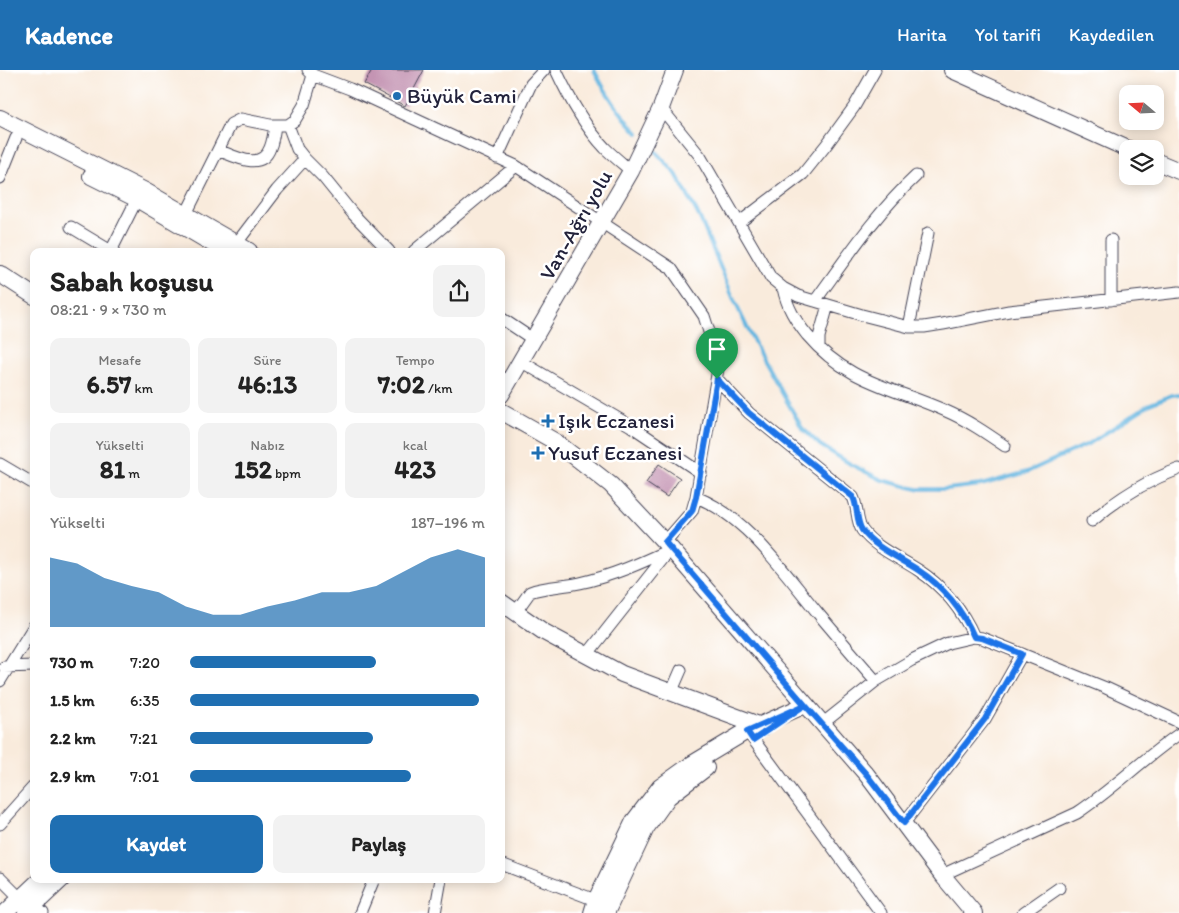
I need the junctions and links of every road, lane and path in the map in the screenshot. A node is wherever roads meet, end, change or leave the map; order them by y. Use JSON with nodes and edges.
{"nodes":[{"id":1,"x":544,"y":70,"type":"edge"},
{"id":2,"x":556,"y":70,"type":"edge"},
{"id":3,"x":675,"y":70,"type":"edge"},
{"id":4,"x":875,"y":70,"type":"edge"},
{"id":5,"x":952,"y":70,"type":"edge"},
{"id":6,"x":310,"y":72,"type":"edge"},
{"id":7,"x":661,"y":108,"type":"junction"},
{"id":8,"x":0,"y":118,"type":"edge"},
{"id":9,"x":288,"y":124,"type":"junction"},
{"id":10,"x":275,"y":125,"type":"junction"},
{"id":11,"x":0,"y":130,"type":"edge"},
{"id":12,"x":16,"y":138,"type":"junction"},
{"id":13,"x":1119,"y":145,"type":"edge"},
{"id":14,"x":218,"y":150,"type":"junction"},
{"id":15,"x":497,"y":158,"type":"junction"},
{"id":16,"x":305,"y":159,"type":"junction"},
{"id":17,"x":1164,"y":165,"type":"edge"},
{"id":18,"x":516,"y":166,"type":"junction"},
{"id":19,"x":631,"y":171,"type":"junction"},
{"id":20,"x":1179,"y":171,"type":"edge"},
{"id":21,"x":916,"y":176,"type":"dead end"},
{"id":22,"x":0,"y":178,"type":"edge"},
{"id":23,"x":137,"y":199,"type":"junction"},
{"id":24,"x":186,"y":214,"type":"junction"},
{"id":25,"x":740,"y":222,"type":"junction"},
{"id":26,"x":602,"y":223,"type":"junction"},
{"id":27,"x":70,"y":227,"type":"dead end"},
{"id":28,"x":928,"y":233,"type":"dead end"},
{"id":29,"x":1110,"y":240,"type":"dead end"},
{"id":30,"x":106,"y":248,"type":"edge"},
{"id":31,"x":112,"y":248,"type":"edge"},
{"id":32,"x":235,"y":248,"type":"edge"},
{"id":33,"x":236,"y":248,"type":"edge"},
{"id":34,"x":238,"y":248,"type":"edge"},
{"id":35,"x":386,"y":248,"type":"edge"},
{"id":36,"x":418,"y":248,"type":"edge"},
{"id":37,"x":0,"y":274,"type":"edge"},
{"id":38,"x":783,"y":288,"type":"junction"},
{"id":39,"x":1179,"y":292,"type":"edge"},
{"id":40,"x":30,"y":293,"type":"edge"},
{"id":41,"x":1110,"y":300,"type":"junction"},
{"id":42,"x":815,"y":301,"type":"junction"},
{"id":43,"x":828,"y":305,"type":"junction"},
{"id":44,"x":505,"y":321,"type":"edge"},
{"id":45,"x":909,"y":326,"type":"junction"},
{"id":46,"x":534,"y":340,"type":"junction"},
{"id":47,"x":819,"y":347,"type":"junction"},
{"id":48,"x":522,"y":362,"type":"junction"},
{"id":49,"x":717,"y":379,"type":"junction"},
{"id":50,"x":505,"y":389,"type":"edge"},
{"id":51,"x":505,"y":413,"type":"edge"},
{"id":52,"x":1005,"y":446,"type":"dead end"},
{"id":53,"x":0,"y":464,"type":"edge"},
{"id":54,"x":1179,"y":469,"type":"edge"},
{"id":55,"x":701,"y":473,"type":"junction"},
{"id":56,"x":30,"y":482,"type":"edge"},
{"id":57,"x":696,"y":497,"type":"junction"},
{"id":58,"x":1092,"y":521,"type":"dead end"},
{"id":59,"x":668,"y":545,"type":"junction"},
{"id":60,"x":505,"y":605,"type":"edge"},
{"id":61,"x":515,"y":613,"type":"junction"},
{"id":62,"x":30,"y":631,"type":"edge"},
{"id":63,"x":974,"y":637,"type":"junction"},
{"id":64,"x":1022,"y":654,"type":"junction"},
{"id":65,"x":586,"y":656,"type":"junction"},
{"id":66,"x":30,"y":666,"type":"edge"},
{"id":67,"x":4,"y":667,"type":"edge"},
{"id":68,"x":681,"y":670,"type":"dead end"},
{"id":69,"x":0,"y":681,"type":"edge"},
{"id":70,"x":876,"y":681,"type":"junction"},
{"id":71,"x":671,"y":693,"type":"junction"},
{"id":72,"x":805,"y":705,"type":"junction"},
{"id":73,"x":1179,"y":722,"type":"edge"},
{"id":74,"x":822,"y":724,"type":"junction"},
{"id":75,"x":757,"y":731,"type":"junction"},
{"id":76,"x":1179,"y":734,"type":"edge"},
{"id":77,"x":30,"y":790,"type":"edge"},
{"id":78,"x":904,"y":823,"type":"junction"},
{"id":79,"x":0,"y":824,"type":"edge"},
{"id":80,"x":505,"y":866,"type":"edge"},
{"id":81,"x":942,"y":874,"type":"junction"},
{"id":82,"x":0,"y":878,"type":"edge"},
{"id":83,"x":40,"y":883,"type":"edge"},
{"id":84,"x":58,"y":883,"type":"edge"},
{"id":85,"x":372,"y":883,"type":"edge"},
{"id":86,"x":440,"y":883,"type":"edge"},
{"id":87,"x":1059,"y":888,"type":"dead end"},
{"id":88,"x":31,"y":907,"type":"edge"},
{"id":89,"x":601,"y":908,"type":"edge"},
{"id":90,"x":5,"y":913,"type":"edge"},
{"id":91,"x":360,"y":913,"type":"edge"},
{"id":92,"x":435,"y":913,"type":"edge"},
{"id":93,"x":881,"y":913,"type":"edge"},
{"id":94,"x":974,"y":913,"type":"edge"},
{"id":95,"x":1023,"y":913,"type":"edge"}],
"edges":[{"from":1,"to":15,"type":"street"},
{"from":2,"to":19,"type":"street"},
{"from":3,"to":7,"type":"main road","name":"Van-Ağrı yolu"},
{"from":4,"to":25,"type":"street"},
{"from":5,"to":13,"type":"main road"},
{"from":6,"to":9,"type":"street"},
{"from":6,"to":15,"type":"street"},
{"from":7,"to":19,"type":"main road","name":"Van-Ağrı yolu"},
{"from":7,"to":25,"type":"street"},
{"from":8,"to":24,"type":"main road"},
{"from":9,"to":10,"type":"street"},
{"from":9,"to":16,"type":"street"},
{"from":10,"to":14,"type":"street"},
{"from":10,"to":14,"type":"street"},
{"from":11,"to":12,"type":"main road"},
{"from":12,"to":22,"type":"street"},
{"from":12,"to":23,"type":"main road"},
{"from":14,"to":24,"type":"street"},
{"from":15,"to":18,"type":"street"},
{"from":16,"to":34,"type":"street"},
{"from":16,"to":35,"type":"street"},
{"from":17,"to":20,"type":"main road"},
{"from":18,"to":26,"type":"street"},
{"from":18,"to":36,"type":"street"},
{"from":19,"to":26,"type":"main road","name":"Van-Ağrı yolu"},
{"from":21,"to":42,"type":"street"},
{"from":23,"to":31,"type":"street"},
{"from":23,"to":32,"type":"main road"},
{"from":24,"to":33,"type":"main road"},
{"from":25,"to":38,"type":"street"},
{"from":26,"to":46,"type":"main road","name":"Van-Ağrı yolu"},
{"from":26,"to":49,"type":"street"},
{"from":27,"to":30,"type":"street"},
{"from":28,"to":45,"type":"street"},
{"from":29,"to":41,"type":"street"},
{"from":37,"to":40,"type":"main road"},
{"from":38,"to":42,"type":"street"},
{"from":38,"to":47,"type":"street"},
{"from":39,"to":41,"type":"street"},
{"from":41,"to":45,"type":"street"},
{"from":42,"to":43,"type":"street"},
{"from":43,"to":45,"type":"street"},
{"from":43,"to":47,"type":"street"},
{"from":44,"to":46,"type":"street"},
{"from":46,"to":48,"type":"main road","name":"Van-Ağrı yolu"},
{"from":47,"to":52,"type":"street"},
{"from":48,"to":50,"type":"main road","name":"Van-Ağrı yolu"},
{"from":48,"to":55,"type":"street"},
{"from":49,"to":55,"type":"street"},
{"from":49,"to":63,"type":"street"},
{"from":51,"to":59,"type":"main road"},
{"from":53,"to":56,"type":"street"},
{"from":54,"to":58,"type":"street"},
{"from":55,"to":57,"type":"street"},
{"from":57,"to":59,"type":"street"},
{"from":57,"to":70,"type":"street"},
{"from":59,"to":61,"type":"street"},
{"from":59,"to":65,"type":"street"},
{"from":59,"to":72,"type":"main road"},
{"from":60,"to":61,"type":"main road"},
{"from":61,"to":65,"type":"main road"},
{"from":62,"to":67,"type":"street"},
{"from":63,"to":64,"type":"street"},
{"from":63,"to":70,"type":"street"},
{"from":64,"to":73,"type":"street"},
{"from":64,"to":78,"type":"street"},
{"from":65,"to":71,"type":"main road"},
{"from":66,"to":67,"type":"street"},
{"from":67,"to":69,"type":"street"},
{"from":68,"to":71,"type":"street"},
{"from":70,"to":74,"type":"street"},
{"from":71,"to":75,"type":"main road"},
{"from":72,"to":74,"type":"main road"},
{"from":72,"to":75,"type":"main road"},
{"from":74,"to":78,"type":"main road"},
{"from":75,"to":89,"type":"main road"},
{"from":75,"to":93,"type":"street"},
{"from":76,"to":81,"type":"street"},
{"from":77,"to":79,"type":"street"},
{"from":78,"to":81,"type":"main road"},
{"from":80,"to":89,"type":"street"},
{"from":81,"to":94,"type":"main road"},
{"from":82,"to":88,"type":"street"},
{"from":83,"to":88,"type":"main road"},
{"from":84,"to":88,"type":"main road"},
{"from":85,"to":91,"type":"street"},
{"from":86,"to":92,"type":"street"},
{"from":87,"to":95,"type":"street"},
{"from":88,"to":90,"type":"main road"}]}
